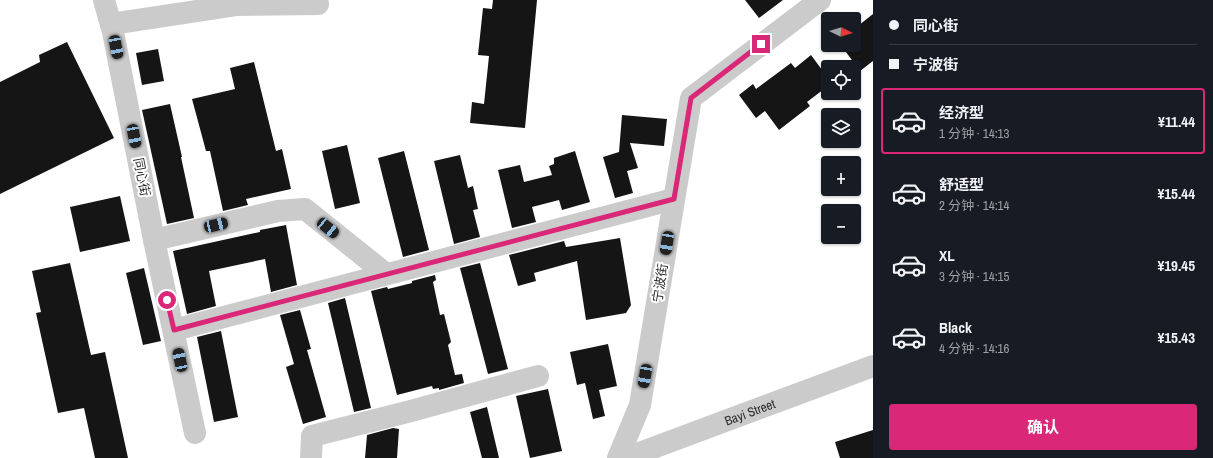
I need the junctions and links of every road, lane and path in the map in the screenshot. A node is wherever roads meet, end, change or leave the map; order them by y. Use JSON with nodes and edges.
{"nodes":[{"id":1,"x":104,"y":0,"type":"edge"},
{"id":2,"x":820,"y":0,"type":"edge"},
{"id":3,"x":318,"y":4,"type":"dead end"},
{"id":4,"x":111,"y":24,"type":"junction"},
{"id":5,"x":674,"y":199,"type":"junction"},
{"id":6,"x":154,"y":240,"type":"junction"},
{"id":7,"x":386,"y":274,"type":"junction"},
{"id":8,"x":174,"y":330,"type":"junction"},
{"id":9,"x":873,"y":366,"type":"edge"},
{"id":10,"x":538,"y":376,"type":"dead end"},
{"id":11,"x":195,"y":433,"type":"dead end"},
{"id":12,"x":311,"y":458,"type":"edge"},
{"id":13,"x":618,"y":458,"type":"edge"},
{"id":14,"x":626,"y":458,"type":"edge"}],
"edges":[{"from":1,"to":4,"type":"street","name":"同心街"},
{"from":2,"to":5,"type":"street","name":"宁波街"},
{"from":3,"to":4,"type":"street"},
{"from":4,"to":6,"type":"street","name":"同心街"},
{"from":5,"to":7,"type":"street"},
{"from":5,"to":13,"type":"street","name":"宁波街"},
{"from":6,"to":7,"type":"street"},
{"from":6,"to":8,"type":"street","name":"同心街"},
{"from":7,"to":8,"type":"street"},
{"from":8,"to":11,"type":"street","name":"同心街"},
{"from":9,"to":14,"type":"street","name":"Bayi Street"},
{"from":10,"to":12,"type":"street"}]}
